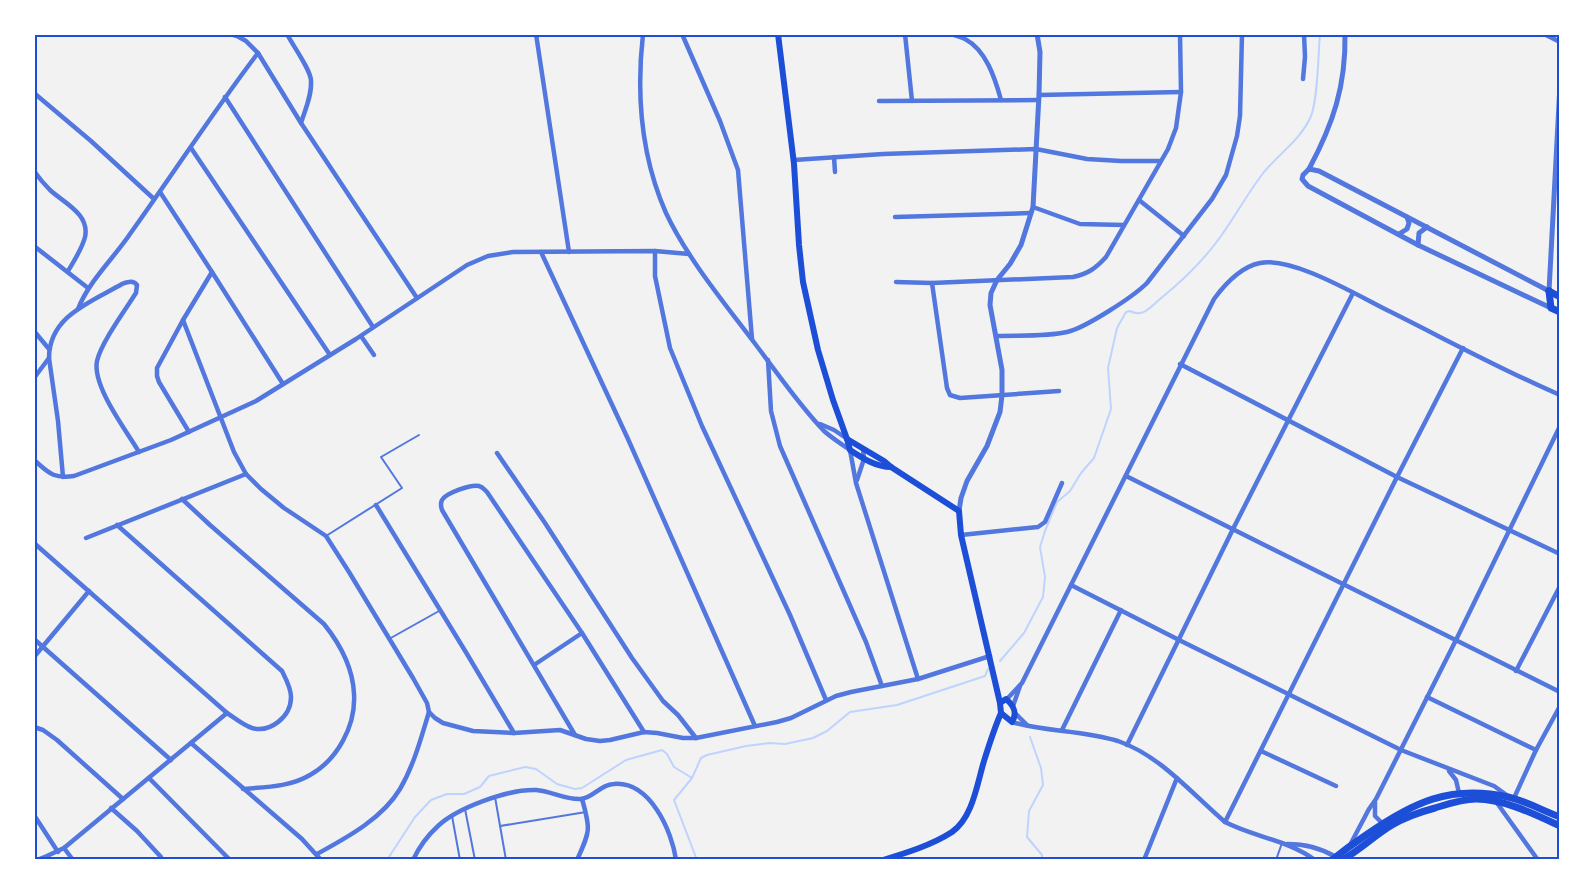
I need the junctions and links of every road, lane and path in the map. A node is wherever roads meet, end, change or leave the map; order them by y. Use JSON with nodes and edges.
{"nodes":[{"id":1,"x":230,"y":34,"type":"edge"},
{"id":2,"x":287,"y":34,"type":"edge"},
{"id":3,"x":536,"y":34,"type":"edge"},
{"id":4,"x":643,"y":34,"type":"edge"},
{"id":5,"x":682,"y":34,"type":"edge"},
{"id":6,"x":778,"y":34,"type":"edge"},
{"id":7,"x":905,"y":34,"type":"edge"},
{"id":8,"x":951,"y":34,"type":"edge"},
{"id":9,"x":1037,"y":34,"type":"edge"},
{"id":10,"x":1180,"y":34,"type":"edge"},
{"id":11,"x":1242,"y":34,"type":"edge"},
{"id":12,"x":1304,"y":34,"type":"edge"},
{"id":13,"x":1345,"y":34,"type":"edge"},
{"id":14,"x":1544,"y":34,"type":"edge"},
{"id":15,"x":1560,"y":42,"type":"edge"},
{"id":16,"x":258,"y":53,"type":"junction"},
{"id":17,"x":1303,"y":79,"type":"dead end"},
{"id":18,"x":1560,"y":85,"type":"edge"},
{"id":19,"x":1181,"y":92,"type":"junction"},
{"id":20,"x":34,"y":93,"type":"edge"},
{"id":21,"x":225,"y":98,"type":"junction"},
{"id":22,"x":1039,"y":98,"type":"junction"},
{"id":23,"x":1001,"y":100,"type":"junction"},
{"id":24,"x":879,"y":101,"type":"dead end"},
{"id":25,"x":912,"y":101,"type":"junction"},
{"id":26,"x":301,"y":123,"type":"junction"},
{"id":27,"x":191,"y":148,"type":"junction"},
{"id":28,"x":1036,"y":149,"type":"junction"},
{"id":29,"x":834,"y":157,"type":"junction"},
{"id":30,"x":794,"y":160,"type":"junction"},
{"id":31,"x":1160,"y":161,"type":"junction"},
{"id":32,"x":1309,"y":168,"type":"junction"},
{"id":33,"x":34,"y":171,"type":"edge"},
{"id":34,"x":835,"y":172,"type":"dead end"},
{"id":35,"x":160,"y":192,"type":"junction"},
{"id":36,"x":154,"y":199,"type":"junction"},
{"id":37,"x":1139,"y":200,"type":"junction"},
{"id":38,"x":1032,"y":210,"type":"junction"},
{"id":39,"x":1407,"y":216,"type":"junction"},
{"id":40,"x":895,"y":217,"type":"dead end"},
{"id":41,"x":1124,"y":225,"type":"junction"},
{"id":42,"x":1427,"y":227,"type":"junction"},
{"id":43,"x":1399,"y":234,"type":"junction"},
{"id":44,"x":1184,"y":236,"type":"junction"},
{"id":45,"x":1418,"y":245,"type":"junction"},
{"id":46,"x":34,"y":246,"type":"edge"},
{"id":47,"x":655,"y":251,"type":"junction"},
{"id":48,"x":541,"y":252,"type":"junction"},
{"id":49,"x":569,"y":252,"type":"junction"},
{"id":50,"x":689,"y":254,"type":"junction"},
{"id":51,"x":68,"y":271,"type":"junction"},
{"id":52,"x":212,"y":272,"type":"junction"},
{"id":53,"x":997,"y":280,"type":"junction"},
{"id":54,"x":896,"y":282,"type":"dead end"},
{"id":55,"x":932,"y":283,"type":"junction"},
{"id":56,"x":88,"y":288,"type":"junction"},
{"id":57,"x":1549,"y":291,"type":"junction"},
{"id":58,"x":1353,"y":293,"type":"junction"},
{"id":59,"x":1560,"y":297,"type":"edge"},
{"id":60,"x":417,"y":298,"type":"junction"},
{"id":61,"x":1551,"y":308,"type":"junction"},
{"id":62,"x":78,"y":309,"type":"junction"},
{"id":63,"x":1560,"y":312,"type":"edge"},
{"id":64,"x":183,"y":320,"type":"junction"},
{"id":65,"x":373,"y":327,"type":"junction"},
{"id":66,"x":34,"y":331,"type":"edge"},
{"id":67,"x":361,"y":336,"type":"junction"},
{"id":68,"x":996,"y":336,"type":"junction"},
{"id":69,"x":752,"y":339,"type":"junction"},
{"id":70,"x":1463,"y":348,"type":"junction"},
{"id":71,"x":49,"y":349,"type":"junction"},
{"id":72,"x":330,"y":355,"type":"junction"},
{"id":73,"x":374,"y":355,"type":"dead end"},
{"id":74,"x":49,"y":358,"type":"junction"},
{"id":75,"x":768,"y":360,"type":"junction"},
{"id":76,"x":1180,"y":364,"type":"junction"},
{"id":77,"x":34,"y":378,"type":"edge"},
{"id":78,"x":283,"y":384,"type":"junction"},
{"id":79,"x":1059,"y":391,"type":"dead end"},
{"id":80,"x":1002,"y":395,"type":"junction"},
{"id":81,"x":1560,"y":395,"type":"edge"},
{"id":82,"x":221,"y":418,"type":"junction"},
{"id":83,"x":1289,"y":420,"type":"junction"},
{"id":84,"x":817,"y":423,"type":"junction"},
{"id":85,"x":1560,"y":426,"type":"edge"},
{"id":86,"x":189,"y":432,"type":"junction"},
{"id":87,"x":419,"y":435,"type":"dead end"},
{"id":88,"x":847,"y":439,"type":"junction"},
{"id":89,"x":863,"y":449,"type":"junction"},
{"id":90,"x":849,"y":450,"type":"junction"},
{"id":91,"x":139,"y":452,"type":"junction"},
{"id":92,"x":497,"y":453,"type":"dead end"},
{"id":93,"x":864,"y":459,"type":"junction"},
{"id":94,"x":34,"y":460,"type":"edge"},
{"id":95,"x":891,"y":467,"type":"junction"},
{"id":96,"x":246,"y":474,"type":"junction"},
{"id":97,"x":63,"y":477,"type":"junction"},
{"id":98,"x":1126,"y":477,"type":"junction"},
{"id":99,"x":1397,"y":477,"type":"junction"},
{"id":100,"x":856,"y":483,"type":"junction"},
{"id":101,"x":1062,"y":483,"type":"dead end"},
{"id":102,"x":182,"y":498,"type":"junction"},
{"id":103,"x":376,"y":505,"type":"junction"},
{"id":104,"x":959,"y":511,"type":"junction"},
{"id":105,"x":117,"y":525,"type":"junction"},
{"id":106,"x":1233,"y":529,"type":"junction"},
{"id":107,"x":1509,"y":530,"type":"junction"},
{"id":108,"x":961,"y":535,"type":"junction"},
{"id":109,"x":326,"y":536,"type":"junction"},
{"id":110,"x":86,"y":538,"type":"dead end"},
{"id":111,"x":34,"y":543,"type":"edge"},
{"id":112,"x":1560,"y":554,"type":"edge"},
{"id":113,"x":1344,"y":584,"type":"junction"},
{"id":114,"x":1071,"y":585,"type":"junction"},
{"id":115,"x":1560,"y":586,"type":"edge"},
{"id":116,"x":89,"y":591,"type":"junction"},
{"id":117,"x":1121,"y":610,"type":"junction"},
{"id":118,"x":440,"y":611,"type":"junction"},
{"id":119,"x":582,"y":633,"type":"junction"},
{"id":120,"x":34,"y":639,"type":"edge"},
{"id":121,"x":389,"y":639,"type":"junction"},
{"id":122,"x":1179,"y":640,"type":"junction"},
{"id":123,"x":1456,"y":640,"type":"junction"},
{"id":124,"x":43,"y":647,"type":"junction"},
{"id":125,"x":990,"y":656,"type":"junction"},
{"id":126,"x":34,"y":657,"type":"edge"},
{"id":127,"x":534,"y":665,"type":"junction"},
{"id":128,"x":1516,"y":671,"type":"junction"},
{"id":129,"x":918,"y":679,"type":"junction"},
{"id":130,"x":1022,"y":683,"type":"junction"},
{"id":131,"x":882,"y":686,"type":"junction"},
{"id":132,"x":1560,"y":692,"type":"edge"},
{"id":133,"x":1288,"y":694,"type":"junction"},
{"id":134,"x":1427,"y":698,"type":"junction"},
{"id":135,"x":826,"y":700,"type":"junction"},
{"id":136,"x":1004,"y":701,"type":"junction"},
{"id":137,"x":1560,"y":706,"type":"edge"},
{"id":138,"x":1014,"y":710,"type":"junction"},
{"id":139,"x":429,"y":712,"type":"junction"},
{"id":140,"x":227,"y":713,"type":"junction"},
{"id":141,"x":1001,"y":713,"type":"junction"},
{"id":142,"x":1011,"y":721,"type":"junction"},
{"id":143,"x":755,"y":726,"type":"junction"},
{"id":144,"x":1029,"y":726,"type":"junction"},
{"id":145,"x":34,"y":727,"type":"edge"},
{"id":146,"x":1062,"y":730,"type":"junction"},
{"id":147,"x":644,"y":732,"type":"junction"},
{"id":148,"x":993,"y":732,"type":"junction"},
{"id":149,"x":514,"y":733,"type":"junction"},
{"id":150,"x":575,"y":735,"type":"junction"},
{"id":151,"x":696,"y":738,"type":"junction"},
{"id":152,"x":191,"y":743,"type":"junction"},
{"id":153,"x":1127,"y":745,"type":"junction"},
{"id":154,"x":1401,"y":750,"type":"junction"},
{"id":155,"x":1536,"y":750,"type":"junction"},
{"id":156,"x":1261,"y":751,"type":"junction"},
{"id":157,"x":171,"y":760,"type":"junction"},
{"id":158,"x":1447,"y":769,"type":"junction"},
{"id":159,"x":149,"y":778,"type":"junction"},
{"id":160,"x":1177,"y":778,"type":"junction"},
{"id":161,"x":1336,"y":786,"type":"dead end"},
{"id":162,"x":243,"y":789,"type":"junction"},
{"id":163,"x":1459,"y":793,"type":"junction"},
{"id":164,"x":495,"y":797,"type":"junction"},
{"id":165,"x":1511,"y":798,"type":"junction"},
{"id":166,"x":582,"y":799,"type":"junction"},
{"id":167,"x":1376,"y":799,"type":"junction"},
{"id":168,"x":123,"y":800,"type":"junction"},
{"id":169,"x":1497,"y":803,"type":"junction"},
{"id":170,"x":111,"y":808,"type":"junction"},
{"id":171,"x":465,"y":809,"type":"junction"},
{"id":172,"x":586,"y":812,"type":"junction"},
{"id":173,"x":34,"y":815,"type":"edge"},
{"id":174,"x":452,"y":816,"type":"junction"},
{"id":175,"x":1560,"y":818,"type":"edge"},
{"id":176,"x":1225,"y":822,"type":"junction"},
{"id":177,"x":1383,"y":824,"type":"junction"},
{"id":178,"x":500,"y":826,"type":"junction"},
{"id":179,"x":1560,"y":826,"type":"edge"},
{"id":180,"x":1285,"y":843,"type":"junction"},
{"id":181,"x":1350,"y":846,"type":"junction"},
{"id":182,"x":64,"y":848,"type":"junction"},
{"id":183,"x":57,"y":852,"type":"junction"},
{"id":184,"x":317,"y":854,"type":"junction"},
{"id":185,"x":161,"y":856,"type":"dead end"},
{"id":186,"x":1337,"y":859,"type":"edge"},
{"id":187,"x":1535,"y":859,"type":"edge"},
{"id":188,"x":37,"y":860,"type":"edge"},
{"id":189,"x":73,"y":860,"type":"edge"},
{"id":190,"x":230,"y":860,"type":"edge"},
{"id":191,"x":321,"y":860,"type":"edge"},
{"id":192,"x":413,"y":860,"type":"edge"},
{"id":193,"x":460,"y":860,"type":"edge"},
{"id":194,"x":475,"y":860,"type":"edge"},
{"id":195,"x":507,"y":860,"type":"edge"},
{"id":196,"x":577,"y":860,"type":"edge"},
{"id":197,"x":676,"y":860,"type":"edge"},
{"id":198,"x":883,"y":860,"type":"edge"},
{"id":199,"x":1144,"y":860,"type":"edge"},
{"id":200,"x":1276,"y":860,"type":"edge"},
{"id":201,"x":1315,"y":860,"type":"edge"}],
"edges":[{"from":1,"to":16,"type":"street"},
{"from":2,"to":26,"type":"street"},
{"from":3,"to":49,"type":"street"},
{"from":4,"to":50,"type":"street"},
{"from":5,"to":69,"type":"street"},
{"from":6,"to":30,"type":"main road"},
{"from":7,"to":25,"type":"street"},
{"from":8,"to":23,"type":"street"},
{"from":9,"to":22,"type":"street"},
{"from":10,"to":19,"type":"street"},
{"from":11,"to":44,"type":"street"},
{"from":12,"to":17,"type":"street"},
{"from":13,"to":32,"type":"street"},
{"from":14,"to":15,"type":"street"},
{"from":16,"to":21,"type":"street"},
{"from":16,"to":26,"type":"street"},
{"from":18,"to":57,"type":"street"},
{"from":19,"to":22,"type":"street"},
{"from":19,"to":31,"type":"street"},
{"from":20,"to":36,"type":"street"},
{"from":21,"to":27,"type":"street"},
{"from":21,"to":65,"type":"street"},
{"from":22,"to":23,"type":"street"},
{"from":22,"to":28,"type":"street"},
{"from":23,"to":25,"type":"street"},
{"from":24,"to":25,"type":"street"},
{"from":26,"to":60,"type":"street"},
{"from":27,"to":35,"type":"street"},
{"from":27,"to":72,"type":"street"},
{"from":28,"to":29,"type":"street"},
{"from":28,"to":31,"type":"street"},
{"from":28,"to":38,"type":"street"},
{"from":29,"to":30,"type":"street"},
{"from":29,"to":34,"type":"street"},
{"from":30,"to":88,"type":"main road"},
{"from":31,"to":37,"type":"street"},
{"from":32,"to":39,"type":"street"},
{"from":32,"to":43,"type":"street"},
{"from":33,"to":51,"type":"street"},
{"from":35,"to":36,"type":"street"},
{"from":35,"to":52,"type":"street"},
{"from":36,"to":56,"type":"street"},
{"from":37,"to":41,"type":"street"},
{"from":37,"to":44,"type":"street"},
{"from":38,"to":40,"type":"street"},
{"from":38,"to":41,"type":"street"},
{"from":38,"to":53,"type":"street"},
{"from":39,"to":42,"type":"street"},
{"from":39,"to":43,"type":"street"},
{"from":41,"to":53,"type":"street"},
{"from":42,"to":45,"type":"street"},
{"from":42,"to":57,"type":"street"},
{"from":43,"to":45,"type":"street"},
{"from":44,"to":68,"type":"street"},
{"from":45,"to":61,"type":"street"},
{"from":46,"to":51,"type":"street"},
{"from":47,"to":49,"type":"street"},
{"from":47,"to":50,"type":"street"},
{"from":47,"to":135,"type":"street"},
{"from":48,"to":49,"type":"street"},
{"from":48,"to":60,"type":"street"},
{"from":48,"to":143,"type":"street"},
{"from":50,"to":69,"type":"street"},
{"from":51,"to":56,"type":"street"},
{"from":52,"to":64,"type":"street"},
{"from":52,"to":78,"type":"street"},
{"from":53,"to":55,"type":"street"},
{"from":53,"to":68,"type":"street"},
{"from":54,"to":55,"type":"street"},
{"from":55,"to":80,"type":"street"},
{"from":56,"to":62,"type":"street"},
{"from":57,"to":59,"type":"main road"},
{"from":57,"to":61,"type":"main road"},
{"from":58,"to":70,"type":"street"},
{"from":58,"to":76,"type":"street"},
{"from":58,"to":83,"type":"street"},
{"from":60,"to":65,"type":"street"},
{"from":61,"to":63,"type":"main road"},
{"from":62,"to":71,"type":"street"},
{"from":62,"to":91,"type":"street"},
{"from":64,"to":82,"type":"street"},
{"from":64,"to":86,"type":"street"},
{"from":65,"to":67,"type":"street"},
{"from":66,"to":71,"type":"street"},
{"from":67,"to":72,"type":"street"},
{"from":67,"to":73,"type":"street"},
{"from":68,"to":80,"type":"street"},
{"from":69,"to":75,"type":"street"},
{"from":70,"to":81,"type":"street"},
{"from":70,"to":99,"type":"street"},
{"from":71,"to":74,"type":"street"},
{"from":72,"to":78,"type":"street"},
{"from":74,"to":77,"type":"street"},
{"from":74,"to":97,"type":"street"},
{"from":75,"to":84,"type":"street"},
{"from":75,"to":131,"type":"street"},
{"from":76,"to":83,"type":"street"},
{"from":76,"to":98,"type":"street"},
{"from":78,"to":82,"type":"street"},
{"from":79,"to":80,"type":"street"},
{"from":80,"to":104,"type":"street"},
{"from":82,"to":86,"type":"street"},
{"from":82,"to":96,"type":"street"},
{"from":83,"to":99,"type":"street"},
{"from":83,"to":106,"type":"street"},
{"from":84,"to":88,"type":"street"},
{"from":84,"to":90,"type":"street"},
{"from":85,"to":107,"type":"street"},
{"from":86,"to":91,"type":"street"},
{"from":87,"to":103,"type":"lane"},
{"from":88,"to":89,"type":"main road"},
{"from":88,"to":90,"type":"main road"},
{"from":89,"to":93,"type":"street"},
{"from":89,"to":95,"type":"main road"},
{"from":90,"to":93,"type":"main road"},
{"from":90,"to":100,"type":"street"},
{"from":91,"to":97,"type":"street"},
{"from":92,"to":151,"type":"street"},
{"from":93,"to":95,"type":"main road"},
{"from":93,"to":100,"type":"street"},
{"from":94,"to":97,"type":"street"},
{"from":95,"to":104,"type":"main road"},
{"from":96,"to":102,"type":"street"},
{"from":96,"to":109,"type":"street"},
{"from":98,"to":106,"type":"street"},
{"from":98,"to":114,"type":"street"},
{"from":99,"to":107,"type":"street"},
{"from":99,"to":113,"type":"street"},
{"from":100,"to":129,"type":"street"},
{"from":101,"to":108,"type":"street"},
{"from":102,"to":105,"type":"street"},
{"from":102,"to":162,"type":"street"},
{"from":103,"to":109,"type":"lane"},
{"from":103,"to":118,"type":"street"},
{"from":104,"to":108,"type":"main road"},
{"from":105,"to":110,"type":"street"},
{"from":105,"to":140,"type":"street"},
{"from":106,"to":113,"type":"street"},
{"from":106,"to":122,"type":"street"},
{"from":107,"to":112,"type":"street"},
{"from":107,"to":123,"type":"street"},
{"from":108,"to":125,"type":"main road"},
{"from":109,"to":121,"type":"street"},
{"from":111,"to":116,"type":"street"},
{"from":113,"to":123,"type":"street"},
{"from":113,"to":133,"type":"street"},
{"from":114,"to":117,"type":"street"},
{"from":114,"to":130,"type":"street"},
{"from":115,"to":128,"type":"street"},
{"from":116,"to":124,"type":"street"},
{"from":116,"to":140,"type":"street"},
{"from":117,"to":122,"type":"street"},
{"from":117,"to":146,"type":"street"},
{"from":118,"to":121,"type":"lane"},
{"from":118,"to":149,"type":"street"},
{"from":119,"to":127,"type":"street"},
{"from":119,"to":127,"type":"street"},
{"from":119,"to":147,"type":"street"},
{"from":120,"to":124,"type":"street"},
{"from":121,"to":139,"type":"street"},
{"from":122,"to":133,"type":"street"},
{"from":122,"to":153,"type":"street"},
{"from":123,"to":128,"type":"street"},
{"from":123,"to":134,"type":"street"},
{"from":124,"to":126,"type":"street"},
{"from":124,"to":157,"type":"street"},
{"from":125,"to":129,"type":"street"},
{"from":125,"to":136,"type":"main road"},
{"from":127,"to":150,"type":"street"},
{"from":128,"to":132,"type":"street"},
{"from":129,"to":131,"type":"street"},
{"from":130,"to":136,"type":"street"},
{"from":130,"to":138,"type":"street"},
{"from":131,"to":135,"type":"street"},
{"from":133,"to":154,"type":"street"},
{"from":133,"to":156,"type":"street"},
{"from":134,"to":154,"type":"street"},
{"from":134,"to":155,"type":"street"},
{"from":135,"to":143,"type":"street"},
{"from":136,"to":138,"type":"main road"},
{"from":136,"to":141,"type":"main road"},
{"from":137,"to":155,"type":"street"},
{"from":138,"to":142,"type":"main road"},
{"from":138,"to":144,"type":"street"},
{"from":139,"to":149,"type":"street"},
{"from":139,"to":184,"type":"street"},
{"from":140,"to":152,"type":"street"},
{"from":141,"to":142,"type":"main road"},
{"from":141,"to":148,"type":"main road"},
{"from":142,"to":144,"type":"street"},
{"from":142,"to":148,"type":"main road"},
{"from":143,"to":151,"type":"street"},
{"from":144,"to":146,"type":"street"},
{"from":145,"to":168,"type":"street"},
{"from":146,"to":153,"type":"street"},
{"from":147,"to":150,"type":"street"},
{"from":147,"to":151,"type":"street"},
{"from":148,"to":198,"type":"main road"},
{"from":149,"to":150,"type":"street"},
{"from":152,"to":157,"type":"street"},
{"from":152,"to":162,"type":"street"},
{"from":153,"to":160,"type":"street"},
{"from":154,"to":158,"type":"street"},
{"from":154,"to":167,"type":"street"},
{"from":155,"to":165,"type":"street"},
{"from":156,"to":161,"type":"street"},
{"from":156,"to":176,"type":"street"},
{"from":157,"to":159,"type":"street"},
{"from":158,"to":163,"type":"street"},
{"from":158,"to":165,"type":"street"},
{"from":159,"to":168,"type":"street"},
{"from":159,"to":190,"type":"street"},
{"from":160,"to":176,"type":"street"},
{"from":160,"to":199,"type":"street"},
{"from":162,"to":184,"type":"street"},
{"from":163,"to":165,"type":"main road"},
{"from":163,"to":177,"type":"main road"},
{"from":164,"to":166,"type":"street"},
{"from":164,"to":171,"type":"street"},
{"from":164,"to":178,"type":"lane"},
{"from":165,"to":175,"type":"main road"},
{"from":166,"to":172,"type":"street"},
{"from":166,"to":197,"type":"street"},
{"from":167,"to":177,"type":"street"},
{"from":167,"to":181,"type":"street"},
{"from":168,"to":170,"type":"street"},
{"from":169,"to":179,"type":"main road"},
{"from":169,"to":186,"type":"main road"},
{"from":169,"to":187,"type":"street"},
{"from":170,"to":182,"type":"street"},
{"from":170,"to":185,"type":"street"},
{"from":171,"to":174,"type":"street"},
{"from":171,"to":194,"type":"lane"},
{"from":172,"to":178,"type":"lane"},
{"from":172,"to":196,"type":"street"},
{"from":173,"to":183,"type":"street"},
{"from":174,"to":192,"type":"street"},
{"from":174,"to":193,"type":"lane"},
{"from":176,"to":180,"type":"street"},
{"from":177,"to":181,"type":"main road"},
{"from":178,"to":195,"type":"lane"},
{"from":180,"to":186,"type":"street"},
{"from":180,"to":200,"type":"lane"},
{"from":180,"to":201,"type":"street"},
{"from":181,"to":186,"type":"main road"},
{"from":182,"to":183,"type":"street"},
{"from":182,"to":189,"type":"street"},
{"from":183,"to":188,"type":"street"},
{"from":184,"to":191,"type":"street"}]}
